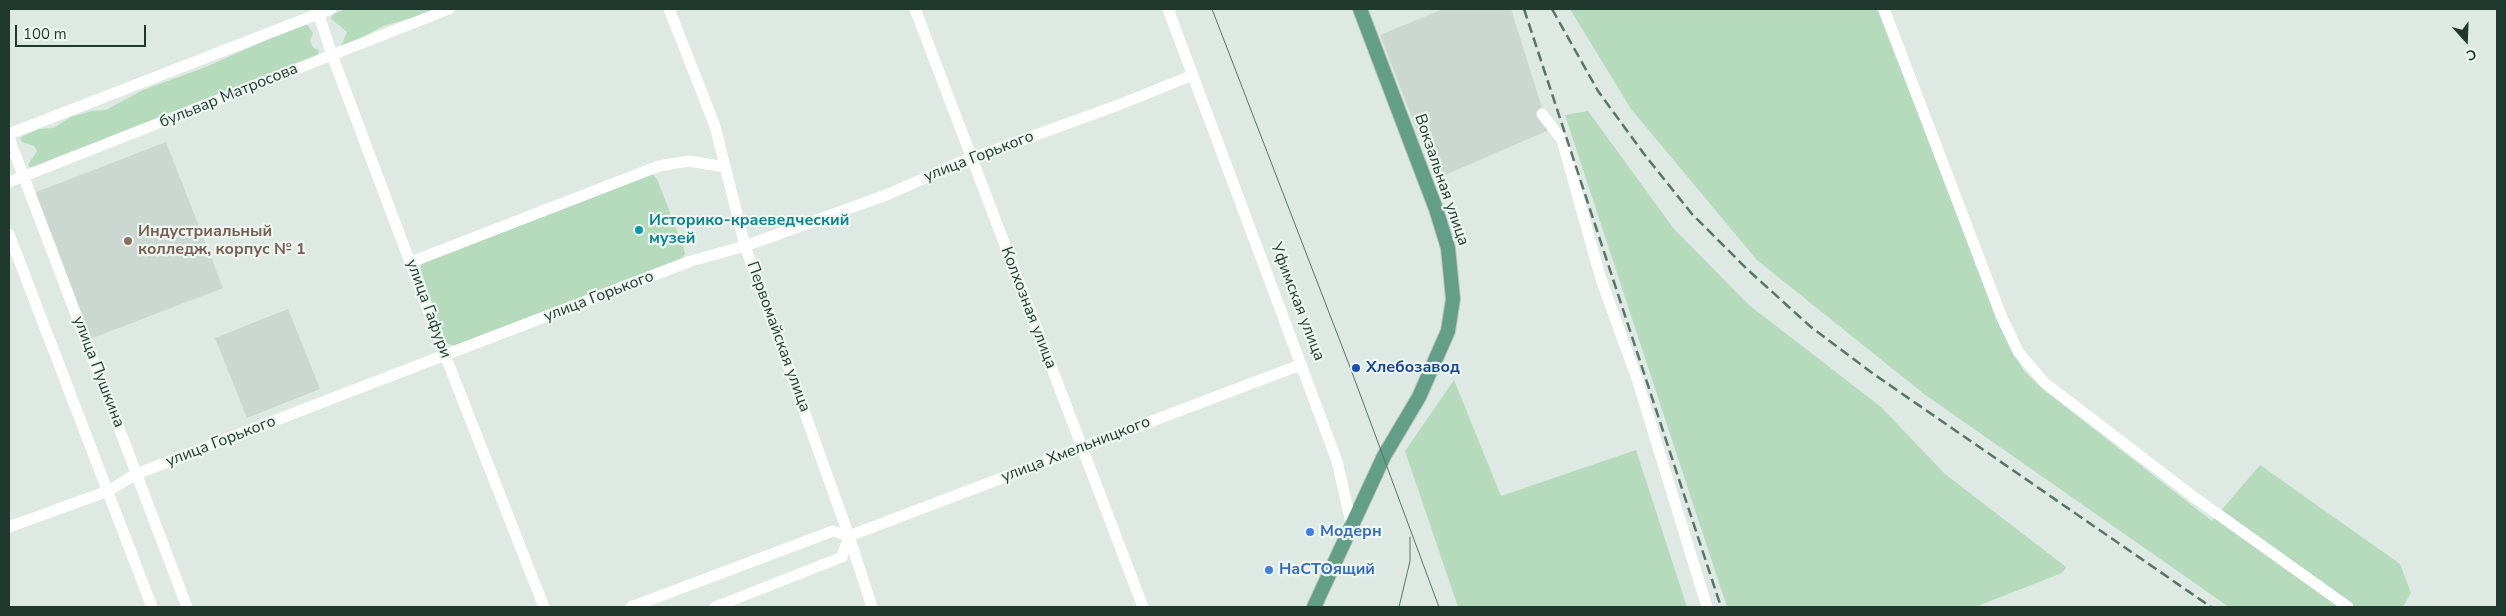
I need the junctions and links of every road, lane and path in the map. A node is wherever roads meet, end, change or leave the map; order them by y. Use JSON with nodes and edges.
{"nodes":[{"id":1,"x":331,"y":9,"type":"edge"},
{"id":2,"x":449,"y":9,"type":"edge"},
{"id":3,"x":669,"y":9,"type":"edge"},
{"id":4,"x":915,"y":9,"type":"edge"},
{"id":5,"x":1168,"y":9,"type":"edge"},
{"id":6,"x":1360,"y":9,"type":"edge"},
{"id":7,"x":1884,"y":9,"type":"edge"},
{"id":8,"x":318,"y":11,"type":"edge"},
{"id":9,"x":332,"y":55,"type":"junction"},
{"id":10,"x":1193,"y":75,"type":"junction"},
{"id":11,"x":1542,"y":114,"type":"dead end"},
{"id":12,"x":9,"y":136,"type":"edge"},
{"id":13,"x":972,"y":159,"type":"junction"},
{"id":14,"x":724,"y":167,"type":"junction"},
{"id":15,"x":24,"y":176,"type":"junction"},
{"id":16,"x":9,"y":182,"type":"edge"},
{"id":17,"x":9,"y":234,"type":"edge"},
{"id":18,"x":745,"y":246,"type":"junction"},
{"id":19,"x":411,"y":262,"type":"junction"},
{"id":20,"x":445,"y":355,"type":"junction"},
{"id":21,"x":1302,"y":366,"type":"junction"},
{"id":22,"x":1081,"y":449,"type":"junction"},
{"id":23,"x":136,"y":474,"type":"junction"},
{"id":24,"x":108,"y":491,"type":"junction"},
{"id":25,"x":9,"y":527,"type":"edge"},
{"id":26,"x":1352,"y":527,"type":"junction"},
{"id":27,"x":850,"y":536,"type":"junction"},
{"id":28,"x":152,"y":607,"type":"edge"},
{"id":29,"x":187,"y":607,"type":"edge"},
{"id":30,"x":544,"y":607,"type":"edge"},
{"id":31,"x":631,"y":607,"type":"edge"},
{"id":32,"x":715,"y":607,"type":"edge"},
{"id":33,"x":872,"y":607,"type":"edge"},
{"id":34,"x":1143,"y":607,"type":"edge"},
{"id":35,"x":1314,"y":607,"type":"edge"},
{"id":36,"x":1707,"y":607,"type":"edge"},
{"id":37,"x":2348,"y":607,"type":"edge"}],
"edges":[{"from":1,"to":8,"type":"street"},
{"from":2,"to":9,"type":"street","name":"бульвар Матросова"},
{"from":3,"to":14,"type":"street","name":"Первомайская улица"},
{"from":4,"to":13,"type":"street","name":"Колхозная улица"},
{"from":5,"to":10,"type":"street","name":"Уфимская улица"},
{"from":6,"to":26,"type":"main road","name":"Вокзальная улица"},
{"from":7,"to":37,"type":"street"},
{"from":8,"to":9,"type":"street","name":"улица Гафури"},
{"from":8,"to":12,"type":"street"},
{"from":9,"to":15,"type":"street","name":"бульвар Матросова"},
{"from":9,"to":19,"type":"street","name":"улица Гафури"},
{"from":10,"to":13,"type":"street","name":"улица Горького"},
{"from":10,"to":21,"type":"street","name":"Уфимская улица"},
{"from":11,"to":36,"type":"street"},
{"from":12,"to":15,"type":"street","name":"улица Пушкина"},
{"from":13,"to":18,"type":"street","name":"улица Горького"},
{"from":13,"to":22,"type":"street","name":"Колхозная улица"},
{"from":14,"to":18,"type":"street","name":"Первомайская улица"},
{"from":14,"to":19,"type":"street"},
{"from":15,"to":16,"type":"street","name":"бульвар Матросова"},
{"from":15,"to":23,"type":"street","name":"улица Пушкина"},
{"from":17,"to":24,"type":"street","name":"улица Пушкина"},
{"from":18,"to":20,"type":"street","name":"улица Горького"},
{"from":18,"to":27,"type":"street","name":"Первомайская улица"},
{"from":19,"to":20,"type":"street","name":"улица Гафури"},
{"from":20,"to":23,"type":"street","name":"улица Горького"},
{"from":20,"to":30,"type":"street","name":"улица Гафури"},
{"from":21,"to":22,"type":"street","name":"улица Хмельницкого"},
{"from":21,"to":26,"type":"street","name":"Уфимская улица"},
{"from":22,"to":27,"type":"street","name":"улица Хмельницкого"},
{"from":22,"to":34,"type":"street","name":"Колхозная улица"},
{"from":23,"to":24,"type":"street","name":"улица Горького"},
{"from":23,"to":29,"type":"street","name":"улица Пушкина"},
{"from":24,"to":25,"type":"street","name":"улица Горького"},
{"from":24,"to":28,"type":"street","name":"улица Пушкина"},
{"from":26,"to":35,"type":"main road"},
{"from":27,"to":31,"type":"street","name":"улица Хмельницкого"},
{"from":27,"to":32,"type":"street"},
{"from":27,"to":33,"type":"street","name":"Первомайская улица"}]}
